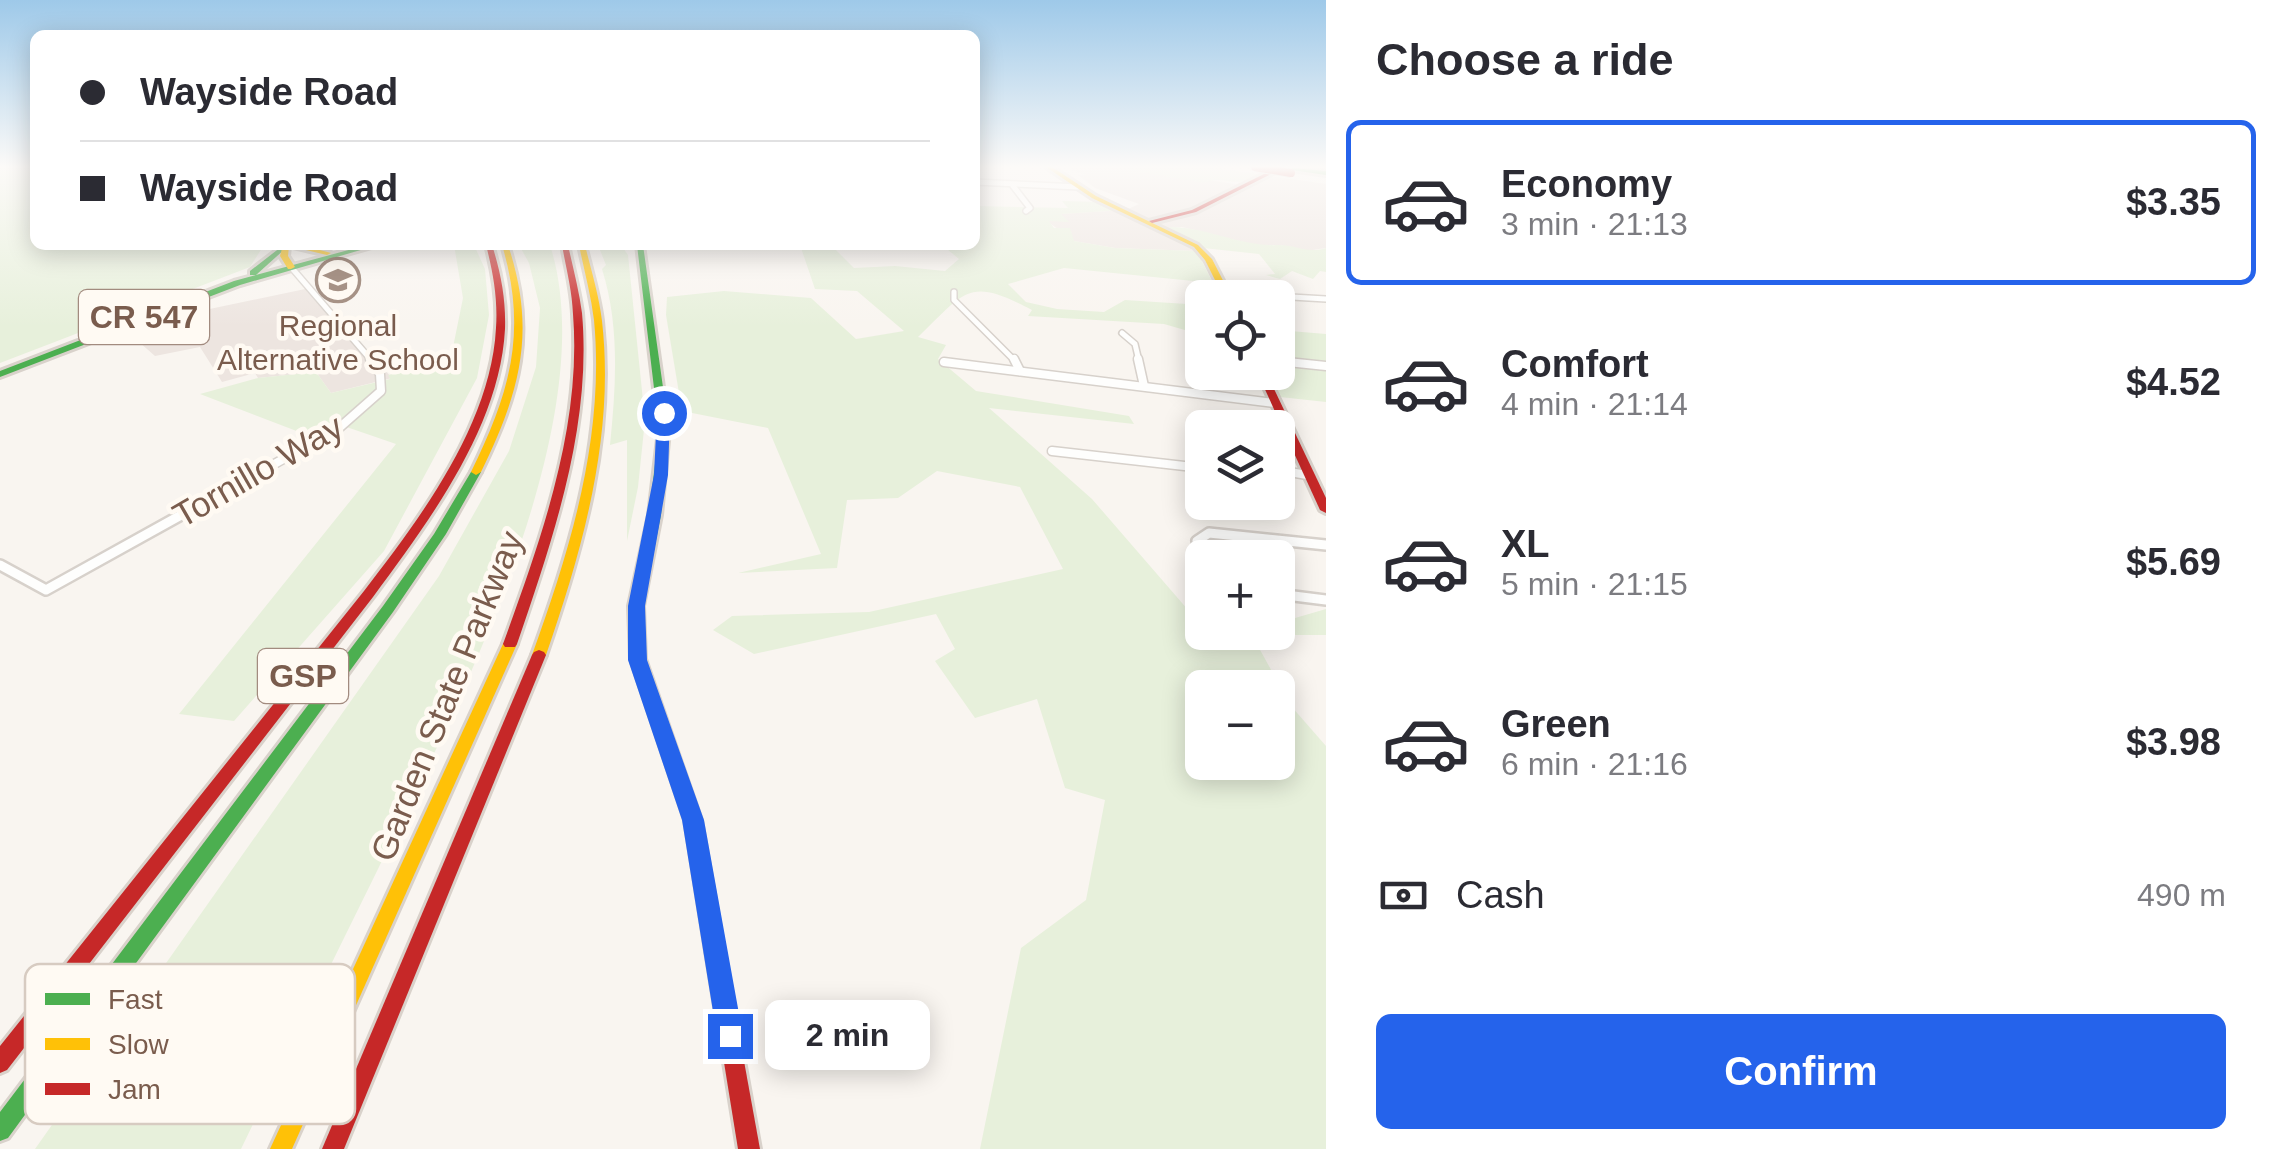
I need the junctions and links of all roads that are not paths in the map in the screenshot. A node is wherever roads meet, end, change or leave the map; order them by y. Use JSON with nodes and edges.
{"nodes":[{"id":1,"x":1150,"y":221,"type":"edge"},
{"id":2,"x":282,"y":250,"type":"edge"},
{"id":3,"x":288,"y":250,"type":"edge"},
{"id":4,"x":302,"y":250,"type":"edge"},
{"id":5,"x":356,"y":250,"type":"edge"},
{"id":6,"x":490,"y":250,"type":"edge"},
{"id":7,"x":506,"y":250,"type":"edge"},
{"id":8,"x":567,"y":250,"type":"edge"},
{"id":9,"x":583,"y":250,"type":"edge"},
{"id":10,"x":641,"y":250,"type":"edge"},
{"id":11,"x":348,"y":252,"type":"junction"},
{"id":12,"x":291,"y":267,"type":"junction"},
{"id":13,"x":1219,"y":280,"type":"edge"},
{"id":14,"x":236,"y":284,"type":"junction"},
{"id":15,"x":954,"y":292,"type":"dead end"},
{"id":16,"x":1295,"y":297,"type":"edge"},
{"id":17,"x":1326,"y":298,"type":"edge"},
{"id":18,"x":1122,"y":333,"type":"dead end"},
{"id":19,"x":944,"y":362,"type":"dead end"},
{"id":20,"x":1295,"y":363,"type":"edge"},
{"id":21,"x":1326,"y":366,"type":"edge"},
{"id":22,"x":1020,"y":371,"type":"junction"},
{"id":23,"x":0,"y":374,"type":"edge"},
{"id":24,"x":1144,"y":386,"type":"junction"},
{"id":25,"x":1269,"y":390,"type":"edge"},
{"id":26,"x":1274,"y":403,"type":"junction"},
{"id":27,"x":1052,"y":450,"type":"dead end"},
{"id":28,"x":1185,"y":466,"type":"edge"},
{"id":29,"x":1295,"y":473,"type":"edge"},
{"id":30,"x":1308,"y":475,"type":"junction"},
{"id":31,"x":1326,"y":510,"type":"edge"},
{"id":32,"x":1198,"y":540,"type":"edge"},
{"id":33,"x":1277,"y":540,"type":"edge"},
{"id":34,"x":1295,"y":542,"type":"edge"},
{"id":35,"x":1326,"y":545,"type":"edge"},
{"id":36,"x":0,"y":565,"type":"edge"},
{"id":37,"x":1295,"y":596,"type":"edge"},
{"id":38,"x":1326,"y":600,"type":"edge"},
{"id":39,"x":78,"y":964,"type":"edge"},
{"id":40,"x":123,"y":964,"type":"edge"},
{"id":41,"x":355,"y":987,"type":"edge"},
{"id":42,"x":25,"y":1031,"type":"edge"},
{"id":43,"x":0,"y":1063,"type":"edge"},
{"id":44,"x":25,"y":1096,"type":"edge"},
{"id":45,"x":355,"y":1099,"type":"edge"},
{"id":46,"x":292,"y":1124,"type":"edge"},
{"id":47,"x":344,"y":1124,"type":"edge"},
{"id":48,"x":0,"y":1130,"type":"edge"},
{"id":49,"x":281,"y":1149,"type":"edge"},
{"id":50,"x":334,"y":1149,"type":"edge"},
{"id":51,"x":749,"y":1149,"type":"edge"}],
"edges":[{"from":1,"to":13,"type":"main road"},
{"from":2,"to":14,"type":"main road"},
{"from":3,"to":12,"type":"main road"},
{"from":4,"to":11,"type":"main road"},
{"from":5,"to":11,"type":"main road","number":"CR 547"},
{"from":6,"to":39,"type":"main road","number":"GSP"},
{"from":7,"to":40,"type":"main road","name":"Garden State Parkway","number":"GSP"},
{"from":8,"to":41,"type":"main road","name":"Garden State Parkway"},
{"from":9,"to":45,"type":"main road","name":"Garden State Parkway"},
{"from":10,"to":51,"type":"main road"},
{"from":11,"to":12,"type":"main road","number":"CR 547"},
{"from":12,"to":14,"type":"main road","number":"CR 547"},
{"from":12,"to":36,"type":"street","name":"Tornillo Way"},
{"from":14,"to":23,"type":"main road","number":"CR 547"},
{"from":15,"to":22,"type":"street"},
{"from":16,"to":17,"type":"street"},
{"from":18,"to":24,"type":"street"},
{"from":19,"to":22,"type":"street"},
{"from":20,"to":21,"type":"street"},
{"from":22,"to":24,"type":"street"},
{"from":24,"to":26,"type":"street"},
{"from":25,"to":26,"type":"main road"},
{"from":26,"to":30,"type":"main road"},
{"from":27,"to":28,"type":"street"},
{"from":29,"to":30,"type":"street"},
{"from":30,"to":31,"type":"main road"},
{"from":32,"to":33,"type":"street"},
{"from":34,"to":35,"type":"street"},
{"from":37,"to":38,"type":"street"},
{"from":42,"to":43,"type":"main road","number":"GSP"},
{"from":44,"to":48,"type":"main road","name":"Garden State Parkway","number":"GSP"},
{"from":46,"to":49,"type":"main road","name":"Garden State Parkway"},
{"from":47,"to":50,"type":"main road","name":"Garden State Parkway"}]}
